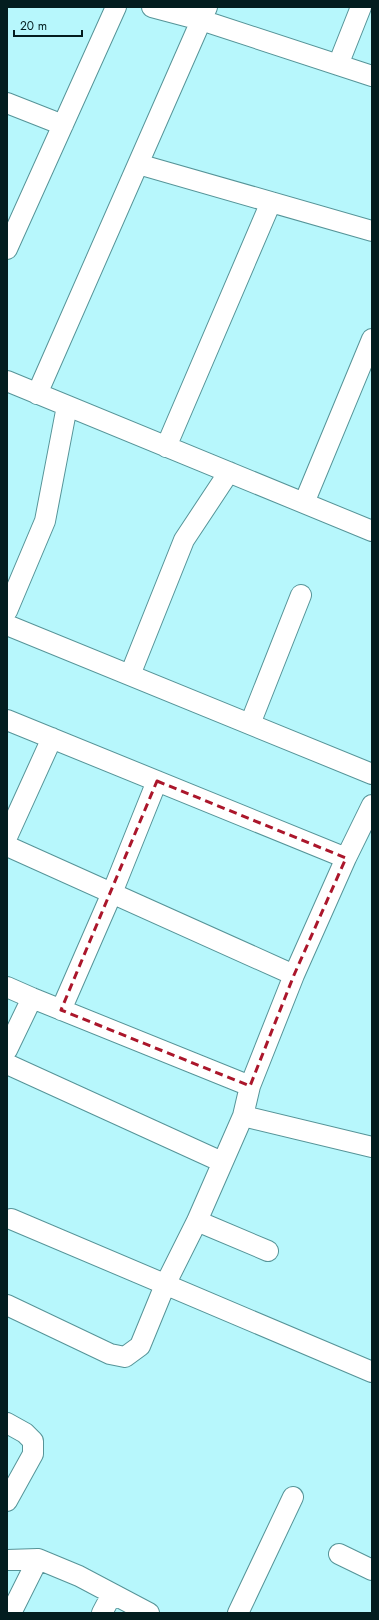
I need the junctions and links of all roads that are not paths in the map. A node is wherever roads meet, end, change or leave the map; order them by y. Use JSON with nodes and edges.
{"nodes":[{"id":1,"x":116,"y":7,"type":"edge"},
{"id":2,"x":152,"y":7,"type":"edge"},
{"id":3,"x":361,"y":7,"type":"edge"},
{"id":4,"x":204,"y":14,"type":"edge"},
{"id":5,"x":338,"y":65,"type":"junction"},
{"id":6,"x":372,"y":76,"type":"edge"},
{"id":7,"x":7,"y":104,"type":"edge"},
{"id":8,"x":63,"y":125,"type":"junction"},
{"id":9,"x":138,"y":164,"type":"junction"},
{"id":10,"x":272,"y":202,"type":"junction"},
{"id":11,"x":372,"y":231,"type":"edge"},
{"id":12,"x":7,"y":249,"type":"edge"},
{"id":13,"x":372,"y":339,"type":"edge"},
{"id":14,"x":7,"y":381,"type":"edge"},
{"id":15,"x":37,"y":394,"type":"junction"},
{"id":16,"x":67,"y":406,"type":"junction"},
{"id":17,"x":166,"y":447,"type":"junction"},
{"id":18,"x":229,"y":472,"type":"junction"},
{"id":19,"x":304,"y":503,"type":"junction"},
{"id":20,"x":372,"y":531,"type":"edge"},
{"id":21,"x":301,"y":595,"type":"dead end"},
{"id":22,"x":7,"y":611,"type":"edge"},
{"id":23,"x":7,"y":625,"type":"edge"},
{"id":24,"x":130,"y":675,"type":"junction"},
{"id":25,"x":7,"y":720,"type":"edge"},
{"id":26,"x":250,"y":724,"type":"junction"},
{"id":27,"x":52,"y":738,"type":"junction"},
{"id":28,"x":372,"y":774,"type":"edge"},
{"id":29,"x":157,"y":781,"type":"junction"},
{"id":30,"x":372,"y":804,"type":"edge"},
{"id":31,"x":7,"y":837,"type":"edge"},
{"id":32,"x":7,"y":846,"type":"edge"},
{"id":33,"x":346,"y":858,"type":"junction"},
{"id":34,"x":112,"y":893,"type":"junction"},
{"id":35,"x":294,"y":975,"type":"junction"},
{"id":36,"x":7,"y":987,"type":"edge"},
{"id":37,"x":32,"y":998,"type":"junction"},
{"id":38,"x":61,"y":1010,"type":"junction"},
{"id":39,"x":7,"y":1050,"type":"edge"},
{"id":40,"x":7,"y":1064,"type":"edge"},
{"id":41,"x":250,"y":1086,"type":"junction"},
{"id":42,"x":243,"y":1116,"type":"junction"},
{"id":43,"x":370,"y":1141,"type":"edge"},
{"id":44,"x":222,"y":1162,"type":"junction"},
{"id":45,"x":11,"y":1219,"type":"dead end"},
{"id":46,"x":197,"y":1221,"type":"junction"},
{"id":47,"x":268,"y":1251,"type":"dead end"},
{"id":48,"x":165,"y":1285,"type":"junction"},
{"id":49,"x":7,"y":1305,"type":"edge"},
{"id":50,"x":372,"y":1372,"type":"edge"},
{"id":51,"x":7,"y":1423,"type":"edge"},
{"id":52,"x":293,"y":1497,"type":"dead end"},
{"id":53,"x":7,"y":1501,"type":"edge"},
{"id":54,"x":339,"y":1554,"type":"dead end"},
{"id":55,"x":7,"y":1560,"type":"edge"},
{"id":56,"x":38,"y":1560,"type":"junction"},
{"id":57,"x":372,"y":1570,"type":"edge"},
{"id":58,"x":112,"y":1594,"type":"junction"},
{"id":59,"x":11,"y":1613,"type":"edge"},
{"id":60,"x":102,"y":1613,"type":"edge"},
{"id":61,"x":149,"y":1613,"type":"edge"},
{"id":62,"x":238,"y":1613,"type":"edge"}],
"edges":[{"from":1,"to":8,"type":"street"},
{"from":2,"to":4,"type":"street"},
{"from":3,"to":5,"type":"street"},
{"from":4,"to":5,"type":"street"},
{"from":4,"to":9,"type":"street"},
{"from":5,"to":6,"type":"street"},
{"from":7,"to":8,"type":"street"},
{"from":8,"to":12,"type":"street"},
{"from":9,"to":10,"type":"street"},
{"from":9,"to":15,"type":"street"},
{"from":10,"to":11,"type":"street"},
{"from":10,"to":17,"type":"street"},
{"from":13,"to":19,"type":"street"},
{"from":14,"to":15,"type":"street"},
{"from":15,"to":16,"type":"street"},
{"from":16,"to":17,"type":"street"},
{"from":16,"to":22,"type":"street"},
{"from":17,"to":18,"type":"street"},
{"from":18,"to":19,"type":"street"},
{"from":18,"to":24,"type":"street"},
{"from":19,"to":20,"type":"street"},
{"from":21,"to":26,"type":"street"},
{"from":23,"to":24,"type":"street"},
{"from":24,"to":26,"type":"street"},
{"from":25,"to":27,"type":"street"},
{"from":26,"to":28,"type":"street"},
{"from":27,"to":29,"type":"street"},
{"from":27,"to":31,"type":"street"},
{"from":29,"to":33,"type":"street"},
{"from":29,"to":34,"type":"street"},
{"from":30,"to":33,"type":"street"},
{"from":32,"to":34,"type":"street"},
{"from":33,"to":35,"type":"street"},
{"from":34,"to":35,"type":"street"},
{"from":34,"to":38,"type":"street"},
{"from":35,"to":41,"type":"street"},
{"from":36,"to":37,"type":"street"},
{"from":37,"to":38,"type":"street"},
{"from":37,"to":39,"type":"street"},
{"from":38,"to":41,"type":"street"},
{"from":40,"to":44,"type":"street"},
{"from":41,"to":42,"type":"street"},
{"from":42,"to":43,"type":"street"},
{"from":42,"to":44,"type":"street"},
{"from":44,"to":46,"type":"street"},
{"from":45,"to":48,"type":"street"},
{"from":46,"to":47,"type":"street"},
{"from":46,"to":48,"type":"street"},
{"from":48,"to":49,"type":"street"},
{"from":48,"to":50,"type":"street"},
{"from":51,"to":53,"type":"street"},
{"from":52,"to":62,"type":"street"},
{"from":54,"to":57,"type":"street"},
{"from":55,"to":56,"type":"street"},
{"from":56,"to":58,"type":"street"},
{"from":56,"to":59,"type":"street"},
{"from":58,"to":60,"type":"street"},
{"from":58,"to":61,"type":"street"}]}
